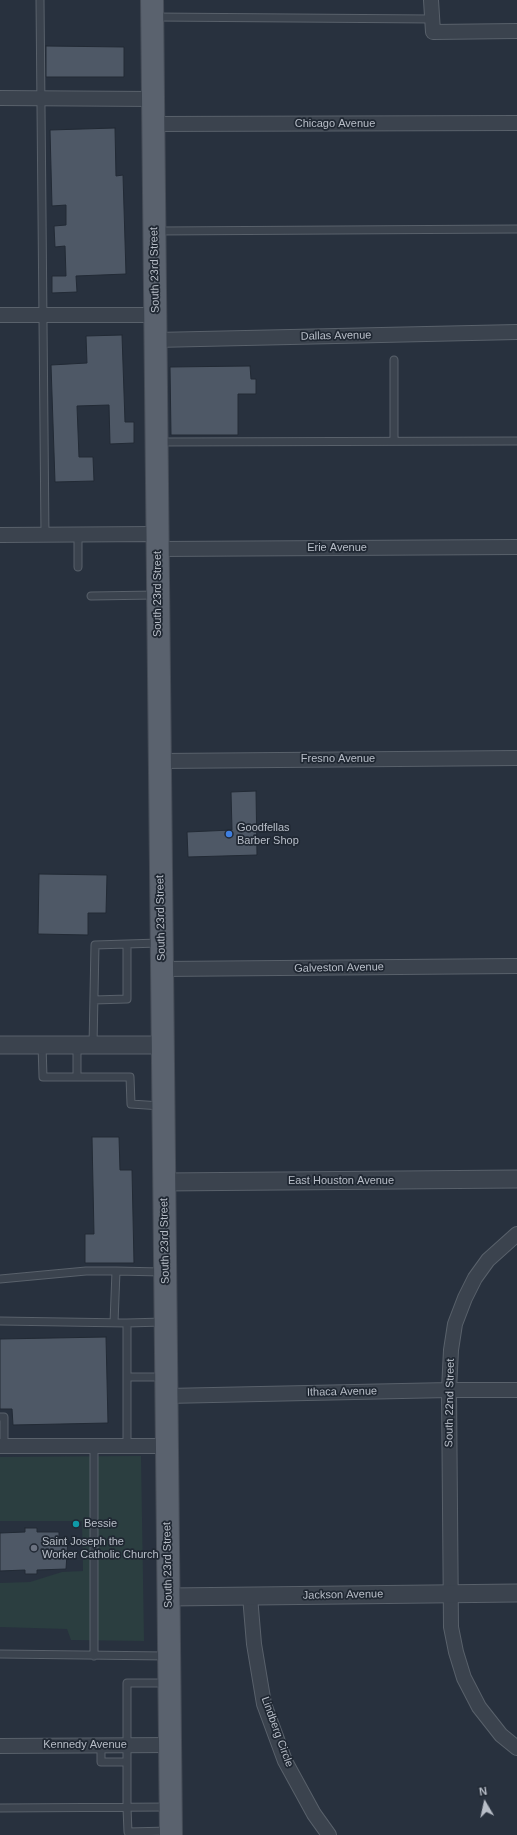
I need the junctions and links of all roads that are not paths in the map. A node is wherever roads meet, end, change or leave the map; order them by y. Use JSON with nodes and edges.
{"nodes":[{"id":1,"x":40,"y":0,"type":"edge"},
{"id":2,"x":431,"y":0,"type":"edge"},
{"id":3,"x":152,"y":9,"type":"edge"},
{"id":4,"x":432,"y":25,"type":"junction"},
{"id":5,"x":517,"y":31,"type":"edge"},
{"id":6,"x":0,"y":98,"type":"edge"},
{"id":7,"x":41,"y":98,"type":"junction"},
{"id":8,"x":153,"y":99,"type":"junction"},
{"id":9,"x":517,"y":123,"type":"edge"},
{"id":10,"x":153,"y":124,"type":"junction"},
{"id":11,"x":517,"y":229,"type":"edge"},
{"id":12,"x":154,"y":231,"type":"junction"},
{"id":13,"x":0,"y":315,"type":"edge"},
{"id":14,"x":43,"y":315,"type":"junction"},
{"id":15,"x":155,"y":315,"type":"junction"},
{"id":16,"x":517,"y":332,"type":"edge"},
{"id":17,"x":155,"y":340,"type":"junction"},
{"id":18,"x":394,"y":360,"type":"dead end"},
{"id":19,"x":394,"y":441,"type":"junction"},
{"id":20,"x":517,"y":441,"type":"edge"},
{"id":21,"x":156,"y":442,"type":"junction"},
{"id":22,"x":0,"y":535,"type":"edge"},
{"id":23,"x":45,"y":535,"type":"junction"},
{"id":24,"x":78,"y":535,"type":"junction"},
{"id":25,"x":158,"y":542,"type":"junction"},
{"id":26,"x":517,"y":548,"type":"edge"},
{"id":27,"x":78,"y":567,"type":"dead end"},
{"id":28,"x":158,"y":594,"type":"junction"},
{"id":29,"x":91,"y":596,"type":"dead end"},
{"id":30,"x":517,"y":758,"type":"edge"},
{"id":31,"x":160,"y":761,"type":"junction"},
{"id":32,"x":162,"y":943,"type":"junction"},
{"id":33,"x":127,"y":944,"type":"junction"},
{"id":34,"x":517,"y":966,"type":"edge"},
{"id":35,"x":162,"y":969,"type":"junction"},
{"id":36,"x":94,"y":1000,"type":"junction"},
{"id":37,"x":0,"y":1045,"type":"edge"},
{"id":38,"x":42,"y":1045,"type":"junction"},
{"id":39,"x":85,"y":1045,"type":"junction"},
{"id":40,"x":163,"y":1045,"type":"junction"},
{"id":41,"x":77,"y":1077,"type":"junction"},
{"id":42,"x":163,"y":1107,"type":"junction"},
{"id":43,"x":517,"y":1179,"type":"edge"},
{"id":44,"x":164,"y":1182,"type":"junction"},
{"id":45,"x":517,"y":1234,"type":"edge"},
{"id":46,"x":116,"y":1271,"type":"junction"},
{"id":47,"x":165,"y":1272,"type":"junction"},
{"id":48,"x":0,"y":1279,"type":"edge"},
{"id":49,"x":0,"y":1321,"type":"edge"},
{"id":50,"x":114,"y":1322,"type":"junction"},
{"id":51,"x":127,"y":1322,"type":"junction"},
{"id":52,"x":166,"y":1322,"type":"junction"},
{"id":53,"x":127,"y":1377,"type":"junction"},
{"id":54,"x":167,"y":1387,"type":"junction"},
{"id":55,"x":449,"y":1390,"type":"junction"},
{"id":56,"x":517,"y":1390,"type":"edge"},
{"id":57,"x":0,"y":1417,"type":"edge"},
{"id":58,"x":2,"y":1446,"type":"edge"},
{"id":59,"x":94,"y":1446,"type":"junction"},
{"id":60,"x":127,"y":1446,"type":"junction"},
{"id":61,"x":167,"y":1446,"type":"junction"},
{"id":62,"x":517,"y":1593,"type":"edge"},
{"id":63,"x":450,"y":1594,"type":"junction"},
{"id":64,"x":250,"y":1596,"type":"junction"},
{"id":65,"x":169,"y":1597,"type":"junction"},
{"id":66,"x":0,"y":1654,"type":"edge"},
{"id":67,"x":94,"y":1656,"type":"junction"},
{"id":68,"x":169,"y":1656,"type":"junction"},
{"id":69,"x":169,"y":1683,"type":"junction"},
{"id":70,"x":101,"y":1745,"type":"junction"},
{"id":71,"x":126,"y":1745,"type":"junction"},
{"id":72,"x":170,"y":1745,"type":"junction"},
{"id":73,"x":0,"y":1746,"type":"edge"},
{"id":74,"x":517,"y":1748,"type":"edge"},
{"id":75,"x":127,"y":1762,"type":"junction"},
{"id":76,"x":171,"y":1807,"type":"junction"},
{"id":77,"x":0,"y":1808,"type":"edge"},
{"id":78,"x":127,"y":1808,"type":"junction"},
{"id":79,"x":171,"y":1833,"type":"edge"},
{"id":80,"x":329,"y":1835,"type":"edge"}],
"edges":[{"from":1,"to":7,"type":"lane"},
{"from":2,"to":4,"type":"street"},
{"from":3,"to":4,"type":"lane"},
{"from":3,"to":8,"type":"main road","name":"South 23rd Street"},
{"from":4,"to":5,"type":"street"},
{"from":6,"to":7,"type":"street"},
{"from":7,"to":8,"type":"street"},
{"from":7,"to":14,"type":"lane"},
{"from":8,"to":10,"type":"main road","name":"South 23rd Street"},
{"from":9,"to":10,"type":"street","name":"Chicago Avenue"},
{"from":10,"to":12,"type":"main road","name":"South 23rd Street"},
{"from":11,"to":12,"type":"lane"},
{"from":12,"to":15,"type":"main road","name":"South 23rd Street"},
{"from":13,"to":14,"type":"street"},
{"from":14,"to":15,"type":"street"},
{"from":14,"to":23,"type":"lane"},
{"from":15,"to":17,"type":"main road","name":"South 23rd Street"},
{"from":16,"to":17,"type":"street","name":"Dallas Avenue"},
{"from":17,"to":21,"type":"main road","name":"South 23rd Street"},
{"from":18,"to":19,"type":"lane"},
{"from":19,"to":20,"type":"lane"},
{"from":19,"to":21,"type":"lane"},
{"from":21,"to":25,"type":"main road","name":"South 23rd Street"},
{"from":22,"to":23,"type":"street","name":"Erie Avenue"},
{"from":23,"to":24,"type":"street","name":"Erie Avenue"},
{"from":24,"to":25,"type":"street","name":"Erie Avenue"},
{"from":24,"to":27,"type":"lane"},
{"from":25,"to":26,"type":"street","name":"Erie Avenue"},
{"from":25,"to":28,"type":"main road","name":"South 23rd Street"},
{"from":28,"to":29,"type":"lane"},
{"from":28,"to":31,"type":"main road","name":"South 23rd Street"},
{"from":30,"to":31,"type":"street","name":"Fresno Avenue"},
{"from":31,"to":32,"type":"main road","name":"South 23rd Street"},
{"from":32,"to":33,"type":"lane"},
{"from":32,"to":35,"type":"main road","name":"South 23rd Street"},
{"from":33,"to":36,"type":"lane"},
{"from":33,"to":36,"type":"lane"},
{"from":34,"to":35,"type":"street","name":"Galveston Avenue"},
{"from":35,"to":40,"type":"main road","name":"South 23rd Street"},
{"from":36,"to":39,"type":"lane"},
{"from":37,"to":38,"type":"street"},
{"from":38,"to":39,"type":"street"},
{"from":38,"to":41,"type":"lane"},
{"from":39,"to":40,"type":"street"},
{"from":39,"to":41,"type":"lane"},
{"from":40,"to":42,"type":"main road","name":"South 23rd Street"},
{"from":41,"to":42,"type":"lane"},
{"from":42,"to":44,"type":"main road","name":"South 23rd Street"},
{"from":43,"to":44,"type":"street","name":"East Houston Avenue"},
{"from":44,"to":47,"type":"main road","name":"South 23rd Street"},
{"from":45,"to":55,"type":"street","name":"South 22nd Street"},
{"from":46,"to":47,"type":"lane"},
{"from":46,"to":48,"type":"lane"},
{"from":46,"to":50,"type":"lane"},
{"from":47,"to":52,"type":"main road","name":"South 23rd Street"},
{"from":49,"to":50,"type":"lane"},
{"from":50,"to":51,"type":"lane"},
{"from":51,"to":52,"type":"lane"},
{"from":51,"to":53,"type":"lane"},
{"from":52,"to":54,"type":"main road","name":"South 23rd Street"},
{"from":53,"to":54,"type":"lane"},
{"from":53,"to":60,"type":"lane"},
{"from":54,"to":55,"type":"street","name":"Ithaca Avenue"},
{"from":54,"to":61,"type":"main road","name":"South 23rd Street"},
{"from":55,"to":56,"type":"street","name":"Ithaca Avenue"},
{"from":55,"to":63,"type":"street","name":"South 22nd Street"},
{"from":57,"to":58,"type":"lane"},
{"from":58,"to":59,"type":"street"},
{"from":59,"to":60,"type":"street"},
{"from":59,"to":67,"type":"lane"},
{"from":60,"to":61,"type":"street"},
{"from":61,"to":65,"type":"main road","name":"South 23rd Street"},
{"from":62,"to":63,"type":"street","name":"Jackson Avenue"},
{"from":63,"to":64,"type":"street","name":"Jackson Avenue"},
{"from":63,"to":74,"type":"street","name":"South 22nd Street"},
{"from":64,"to":65,"type":"street","name":"Jackson Avenue"},
{"from":64,"to":80,"type":"street","name":"Lindberg Circle"},
{"from":65,"to":68,"type":"main road","name":"South 23rd Street"},
{"from":66,"to":67,"type":"lane"},
{"from":67,"to":68,"type":"lane"},
{"from":68,"to":69,"type":"main road","name":"South 23rd Street"},
{"from":69,"to":71,"type":"lane"},
{"from":69,"to":72,"type":"main road","name":"South 23rd Street"},
{"from":70,"to":71,"type":"street","name":"Kennedy Avenue"},
{"from":70,"to":73,"type":"street","name":"Kennedy Avenue"},
{"from":70,"to":75,"type":"lane"},
{"from":71,"to":72,"type":"street","name":"Kennedy Avenue"},
{"from":71,"to":75,"type":"lane"},
{"from":72,"to":76,"type":"main road","name":"South 23rd Street"},
{"from":75,"to":78,"type":"lane"},
{"from":76,"to":78,"type":"lane"},
{"from":76,"to":79,"type":"main road","name":"South 23rd Street"},
{"from":77,"to":78,"type":"lane"},
{"from":78,"to":79,"type":"lane"}]}
